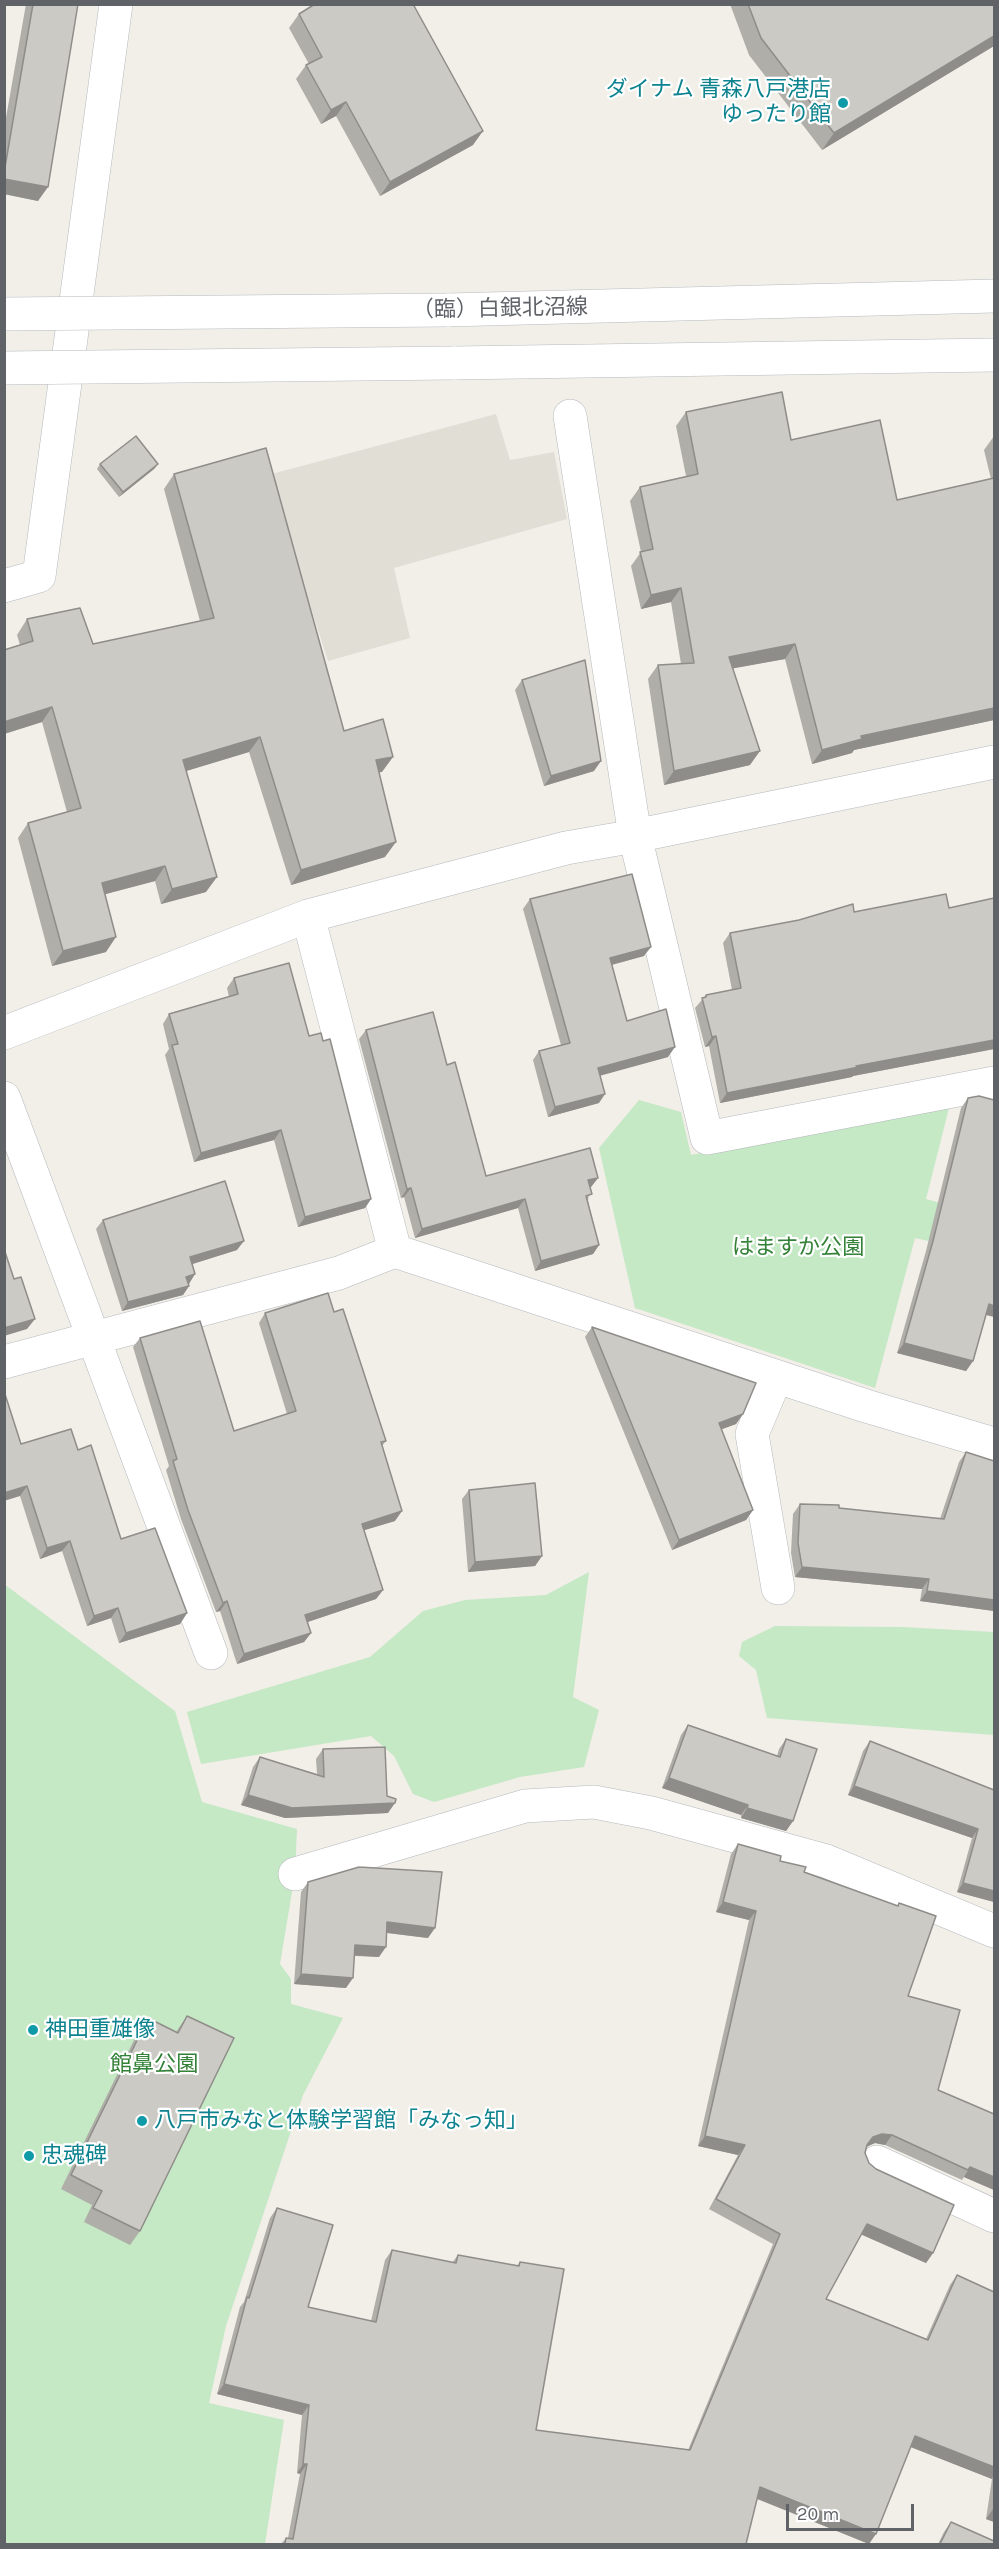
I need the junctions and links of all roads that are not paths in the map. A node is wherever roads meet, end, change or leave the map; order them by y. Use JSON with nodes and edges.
{"nodes":[{"id":1,"x":116,"y":4,"type":"edge"},
{"id":2,"x":994,"y":296,"type":"edge"},
{"id":3,"x":4,"y":314,"type":"edge"},
{"id":4,"x":994,"y":355,"type":"edge"},
{"id":5,"x":4,"y":368,"type":"edge"},
{"id":6,"x":570,"y":416,"type":"dead end"},
{"id":7,"x":4,"y":586,"type":"edge"},
{"id":8,"x":994,"y":762,"type":"edge"},
{"id":9,"x":635,"y":836,"type":"junction"},
{"id":10,"x":308,"y":916,"type":"junction"},
{"id":11,"x":4,"y":1033,"type":"edge"},
{"id":12,"x":994,"y":1083,"type":"edge"},
{"id":13,"x":4,"y":1098,"type":"edge"},
{"id":14,"x":395,"y":1251,"type":"junction"},
{"id":15,"x":92,"y":1338,"type":"junction"},
{"id":16,"x":4,"y":1362,"type":"edge"},
{"id":17,"x":776,"y":1377,"type":"junction"},
{"id":18,"x":994,"y":1441,"type":"edge"},
{"id":19,"x":778,"y":1587,"type":"dead end"},
{"id":20,"x":211,"y":1653,"type":"dead end"},
{"id":21,"x":295,"y":1874,"type":"dead end"},
{"id":22,"x":994,"y":1931,"type":"edge"},
{"id":23,"x":877,"y":2162,"type":"dead end"},
{"id":24,"x":994,"y":2216,"type":"edge"}],
"edges":[{"from":1,"to":7,"type":"street"},
{"from":2,"to":3,"type":"street","name":"（臨）白銀北沼線","bridge":true},
{"from":4,"to":5,"type":"street","bridge":true},
{"from":6,"to":9,"type":"street"},
{"from":8,"to":9,"type":"street"},
{"from":9,"to":10,"type":"street"},
{"from":9,"to":12,"type":"street"},
{"from":10,"to":11,"type":"street"},
{"from":10,"to":14,"type":"street"},
{"from":13,"to":15,"type":"street"},
{"from":14,"to":15,"type":"street"},
{"from":14,"to":17,"type":"street"},
{"from":15,"to":16,"type":"street"},
{"from":15,"to":20,"type":"street"},
{"from":17,"to":18,"type":"street"},
{"from":17,"to":19,"type":"street"},
{"from":21,"to":22,"type":"street"},
{"from":23,"to":24,"type":"street"}]}
